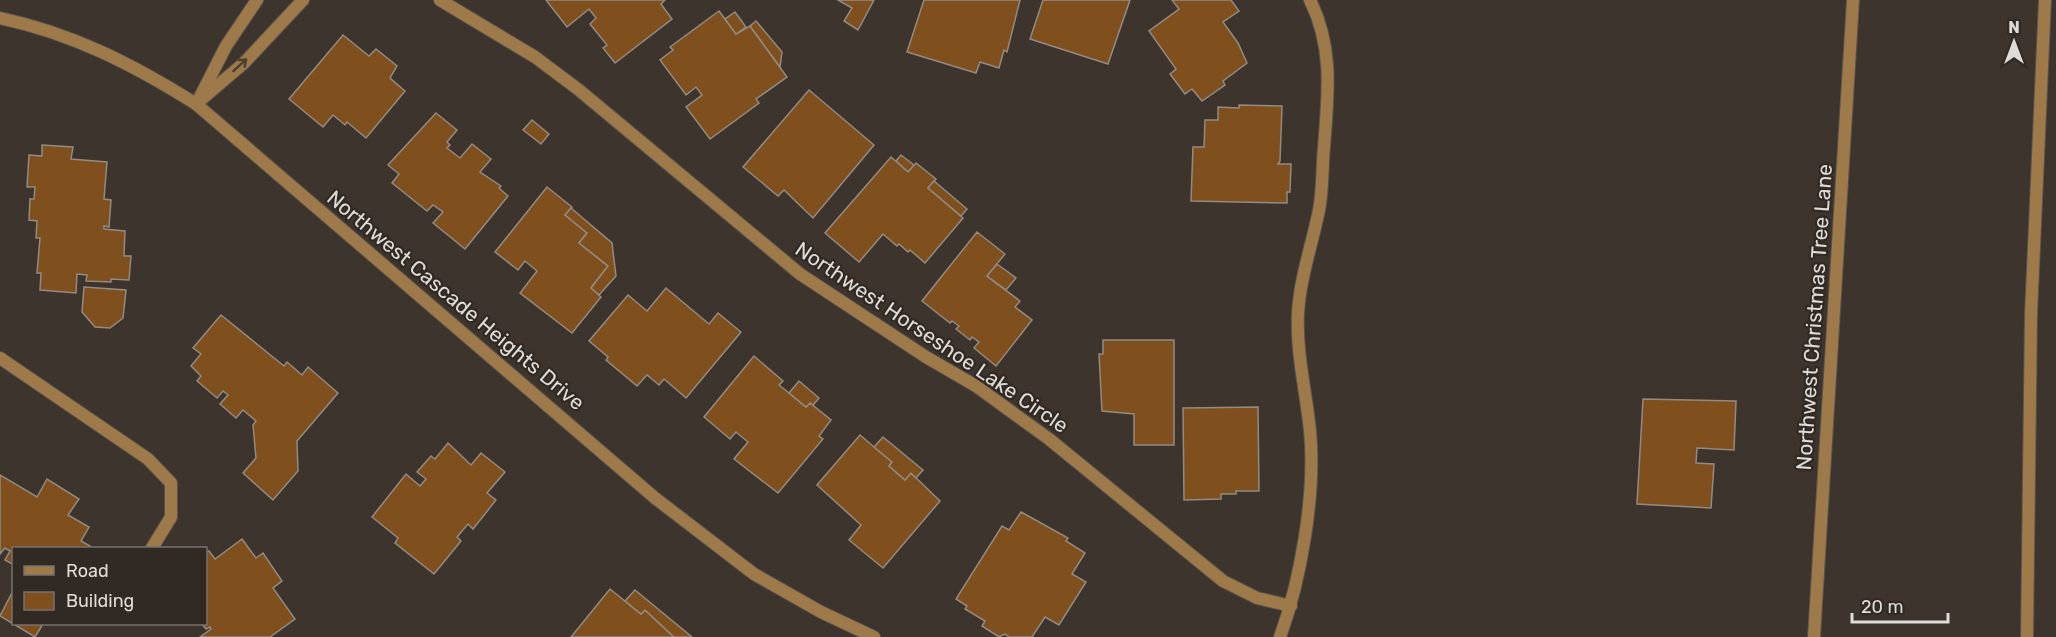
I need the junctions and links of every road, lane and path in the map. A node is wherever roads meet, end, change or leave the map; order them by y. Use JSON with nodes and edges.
{"nodes":[{"id":1,"x":257,"y":0,"type":"edge"},
{"id":2,"x":303,"y":0,"type":"edge"},
{"id":3,"x":440,"y":0,"type":"edge"},
{"id":4,"x":1310,"y":0,"type":"edge"},
{"id":5,"x":1853,"y":0,"type":"edge"},
{"id":6,"x":2045,"y":0,"type":"edge"},
{"id":7,"x":0,"y":18,"type":"edge"},
{"id":8,"x":196,"y":104,"type":"junction"},
{"id":9,"x":0,"y":358,"type":"edge"},
{"id":10,"x":153,"y":547,"type":"edge"},
{"id":11,"x":1291,"y":606,"type":"junction"},
{"id":12,"x":874,"y":637,"type":"edge"},
{"id":13,"x":1280,"y":637,"type":"edge"},
{"id":14,"x":1814,"y":637,"type":"edge"},
{"id":15,"x":2027,"y":637,"type":"edge"}],
"edges":[{"from":1,"to":8,"type":"street"},
{"from":8,"to":2,"type":"street","one_way":true},
{"from":3,"to":11,"type":"street","name":"Northwest Horseshoe Lake Circle"},
{"from":4,"to":11,"type":"street"},
{"from":5,"to":14,"type":"street","name":"Northwest Christmas Tree Lane"},
{"from":6,"to":15,"type":"street"},
{"from":7,"to":8,"type":"street","name":"Northwest Cascade Heights Drive"},
{"from":8,"to":12,"type":"street","name":"Northwest Cascade Heights Drive"},
{"from":9,"to":10,"type":"street"},
{"from":11,"to":13,"type":"street"}]}
